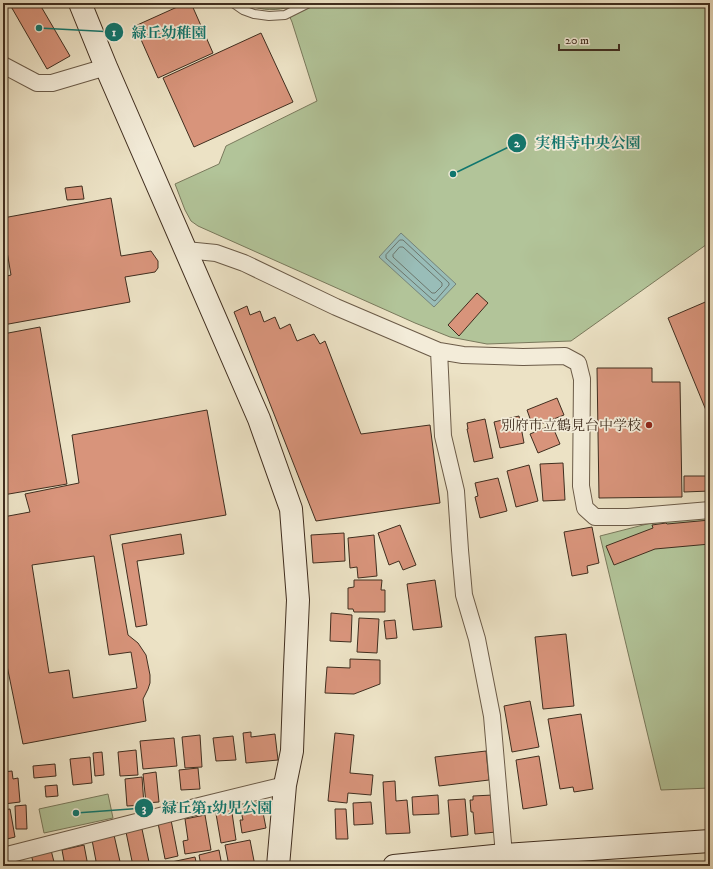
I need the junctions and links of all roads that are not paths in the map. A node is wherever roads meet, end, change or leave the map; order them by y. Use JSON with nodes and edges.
{"nodes":[{"id":1,"x":80,"y":3,"type":"edge"},
{"id":2,"x":233,"y":3,"type":"edge"},
{"id":3,"x":309,"y":3,"type":"edge"},
{"id":4,"x":3,"y":65,"type":"edge"},
{"id":5,"x":106,"y":67,"type":"junction"},
{"id":6,"x":186,"y":250,"type":"junction"},
{"id":7,"x":439,"y":351,"type":"junction"},
{"id":8,"x":710,"y":510,"type":"edge"},
{"id":9,"x":286,"y":785,"type":"junction"},
{"id":10,"x":710,"y":841,"type":"edge"},
{"id":11,"x":504,"y":855,"type":"junction"},
{"id":12,"x":3,"y":856,"type":"edge"},
{"id":13,"x":574,"y":858,"type":"edge"},
{"id":14,"x":278,"y":866,"type":"edge"},
{"id":15,"x":394,"y":866,"type":"edge"}],
"edges":[{"from":1,"to":5,"type":"street"},
{"from":2,"to":3,"type":"lane"},
{"from":4,"to":5,"type":"street"},
{"from":5,"to":6,"type":"street"},
{"from":6,"to":7,"type":"street"},
{"from":6,"to":9,"type":"street"},
{"from":7,"to":8,"type":"street"},
{"from":7,"to":11,"type":"street"},
{"from":9,"to":12,"type":"street"},
{"from":9,"to":14,"type":"street"},
{"from":10,"to":13,"type":"street"},
{"from":11,"to":13,"type":"street"},
{"from":11,"to":15,"type":"street"}]}
